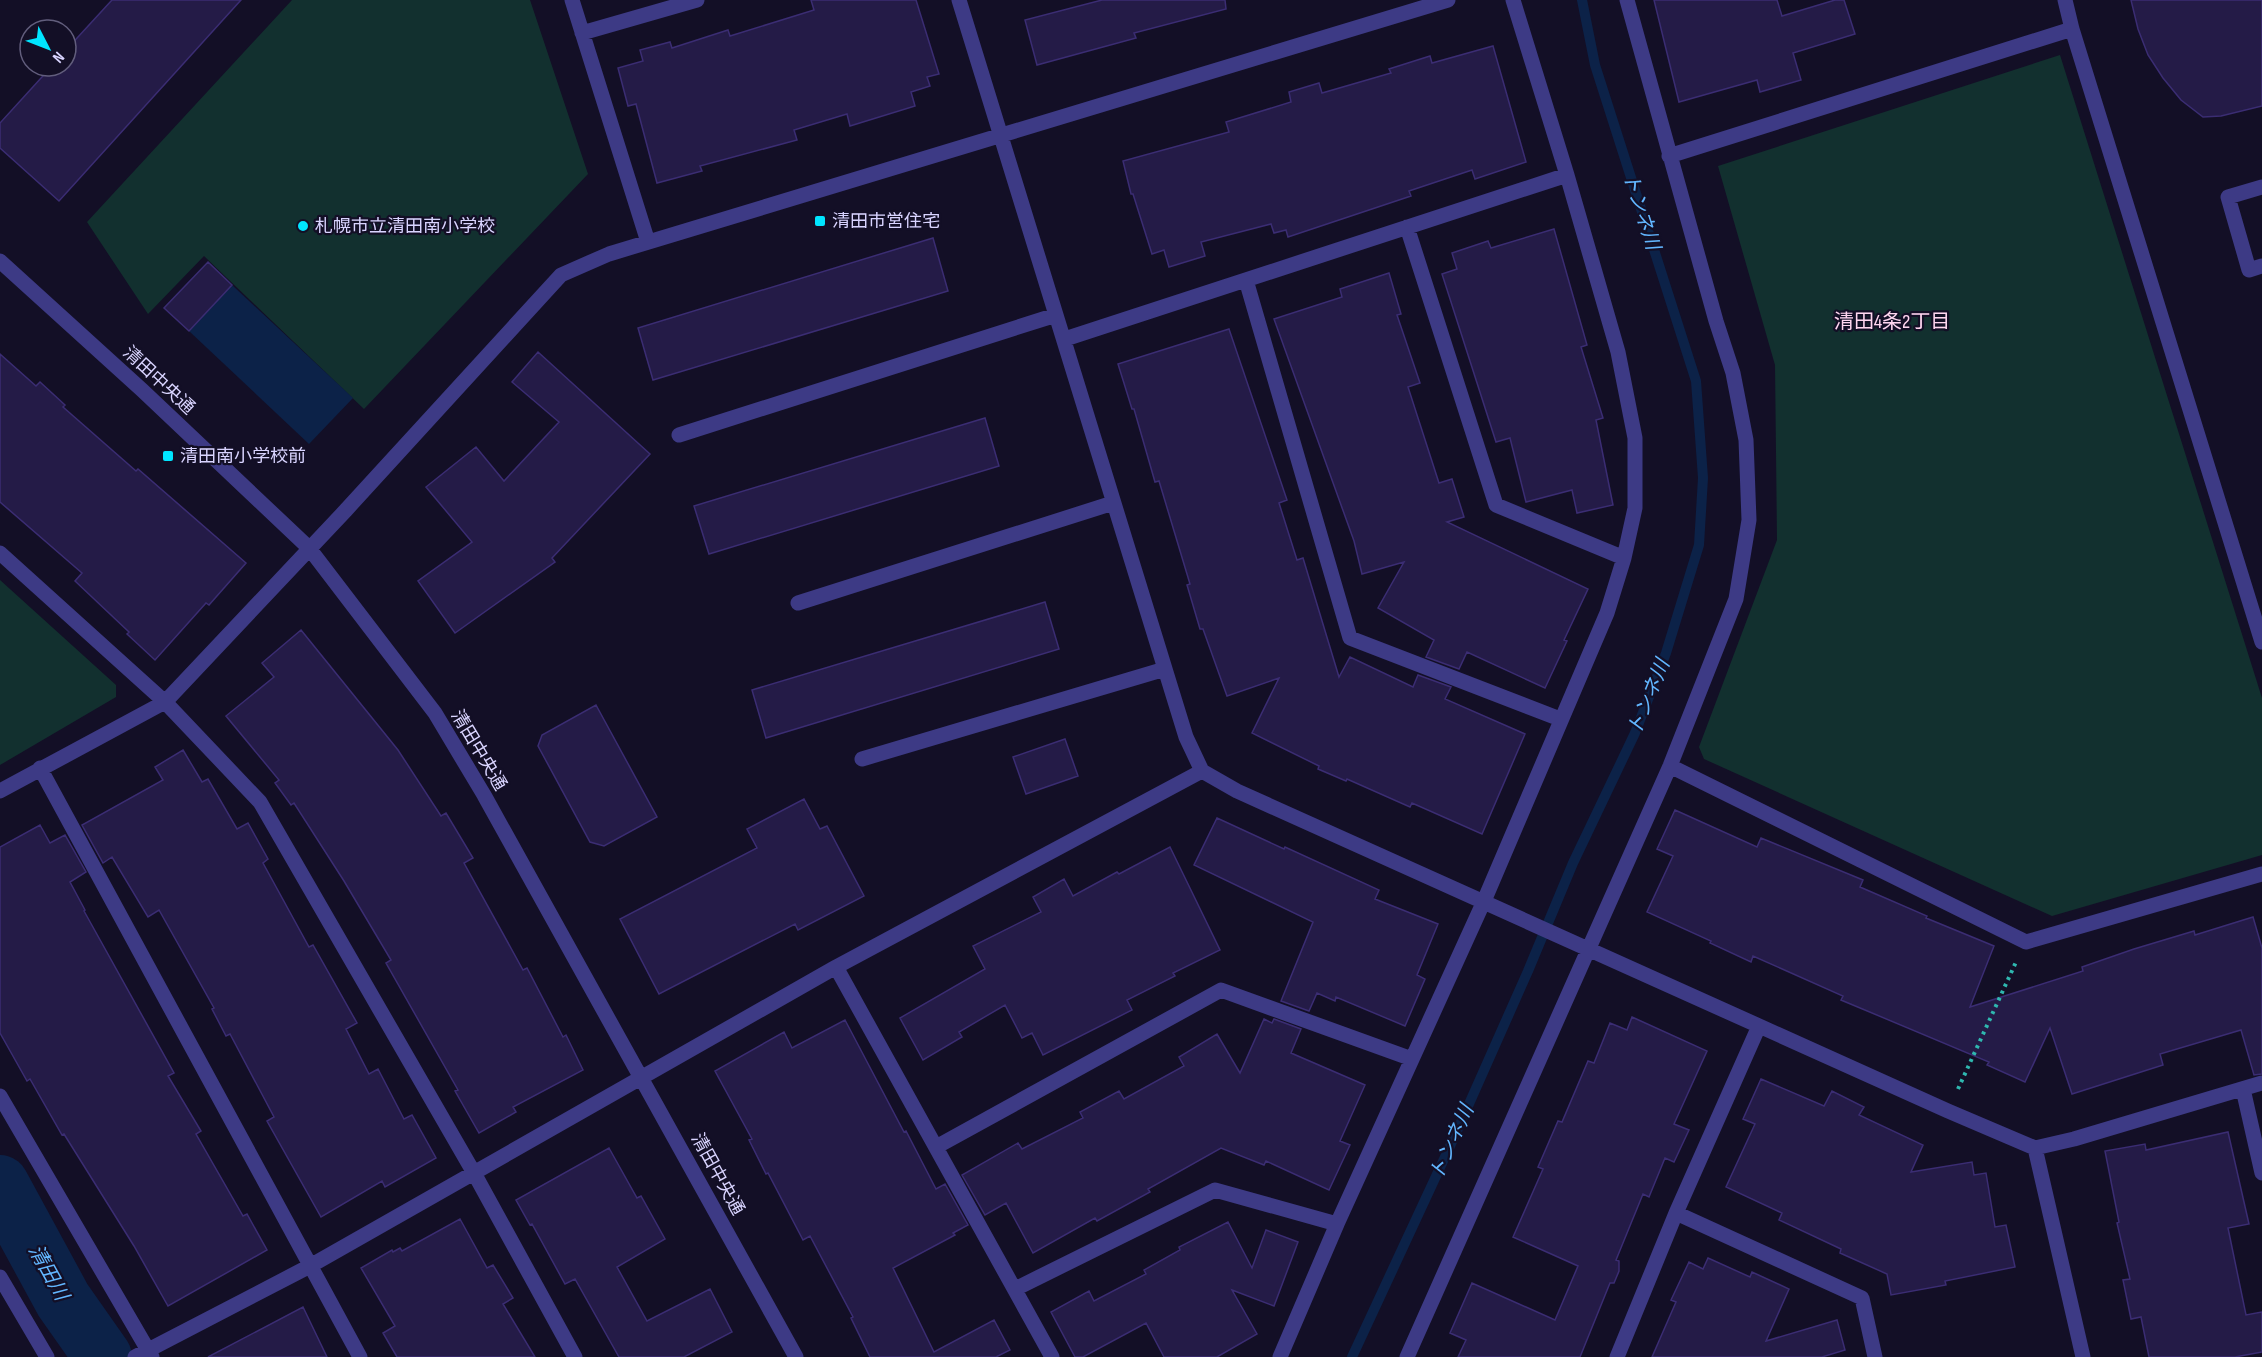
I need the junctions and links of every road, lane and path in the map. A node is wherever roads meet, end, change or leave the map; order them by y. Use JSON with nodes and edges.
{"nodes":[{"id":1,"x":572,"y":0,"type":"edge"},
{"id":2,"x":697,"y":0,"type":"edge"},
{"id":3,"x":959,"y":0,"type":"edge"},
{"id":4,"x":1448,"y":0,"type":"edge"},
{"id":5,"x":1513,"y":0,"type":"edge"},
{"id":6,"x":1627,"y":0,"type":"edge"},
{"id":7,"x":2065,"y":0,"type":"edge"},
{"id":8,"x":2072,"y":29,"type":"junction"},
{"id":9,"x":582,"y":33,"type":"junction"},
{"id":10,"x":1001,"y":136,"type":"junction"},
{"id":11,"x":1670,"y":156,"type":"junction"},
{"id":12,"x":1567,"y":175,"type":"junction"},
{"id":13,"x":2262,"y":187,"type":"edge"},
{"id":14,"x":1407,"y":227,"type":"junction"},
{"id":15,"x":648,"y":242,"type":"junction"},
{"id":16,"x":0,"y":261,"type":"edge"},
{"id":17,"x":2262,"y":266,"type":"edge"},
{"id":18,"x":1246,"y":280,"type":"junction"},
{"id":19,"x":1056,"y":315,"type":"junction"},
{"id":20,"x":1065,"y":339,"type":"junction"},
{"id":21,"x":679,"y":435,"type":"dead end"},
{"id":22,"x":1113,"y":503,"type":"junction"},
{"id":23,"x":309,"y":548,"type":"junction"},
{"id":24,"x":0,"y":553,"type":"edge"},
{"id":25,"x":1624,"y":558,"type":"junction"},
{"id":26,"x":798,"y":603,"type":"dead end"},
{"id":27,"x":2262,"y":642,"type":"edge"},
{"id":28,"x":1165,"y":669,"type":"junction"},
{"id":29,"x":165,"y":702,"type":"junction"},
{"id":30,"x":1560,"y":719,"type":"junction"},
{"id":31,"x":862,"y":759,"type":"dead end"},
{"id":32,"x":1670,"y":766,"type":"junction"},
{"id":33,"x":40,"y":768,"type":"junction"},
{"id":34,"x":1202,"y":771,"type":"junction"},
{"id":35,"x":0,"y":791,"type":"edge"},
{"id":36,"x":2262,"y":874,"type":"edge"},
{"id":37,"x":1484,"y":901,"type":"junction"},
{"id":38,"x":2026,"y":942,"type":"junction"},
{"id":39,"x":1590,"y":949,"type":"junction"},
{"id":40,"x":836,"y":967,"type":"junction"},
{"id":41,"x":1759,"y":1026,"type":"junction"},
{"id":42,"x":1412,"y":1059,"type":"junction"},
{"id":43,"x":643,"y":1078,"type":"junction"},
{"id":44,"x":2262,"y":1083,"type":"edge"},
{"id":45,"x":2243,"y":1089,"type":"junction"},
{"id":46,"x":0,"y":1096,"type":"edge"},
{"id":47,"x":1948,"y":1111,"type":"junction"},
{"id":48,"x":936,"y":1147,"type":"junction"},
{"id":49,"x":2035,"y":1148,"type":"junction"},
{"id":50,"x":474,"y":1173,"type":"junction"},
{"id":51,"x":2262,"y":1173,"type":"edge"},
{"id":52,"x":1676,"y":1213,"type":"junction"},
{"id":53,"x":1337,"y":1224,"type":"junction"},
{"id":54,"x":310,"y":1266,"type":"junction"},
{"id":55,"x":0,"y":1277,"type":"edge"},
{"id":56,"x":1015,"y":1289,"type":"junction"},
{"id":57,"x":1415,"y":1339,"type":"junction"},
{"id":58,"x":145,"y":1355,"type":"edge"},
{"id":59,"x":47,"y":1357,"type":"edge"},
{"id":60,"x":360,"y":1357,"type":"edge"},
{"id":61,"x":574,"y":1357,"type":"edge"},
{"id":62,"x":796,"y":1357,"type":"edge"},
{"id":63,"x":1052,"y":1357,"type":"edge"},
{"id":64,"x":1280,"y":1357,"type":"edge"},
{"id":65,"x":1407,"y":1357,"type":"edge"},
{"id":66,"x":1423,"y":1357,"type":"edge"},
{"id":67,"x":1617,"y":1357,"type":"edge"},
{"id":68,"x":1875,"y":1357,"type":"edge"},
{"id":69,"x":2083,"y":1357,"type":"edge"}],
"edges":[{"from":1,"to":9,"type":"street"},
{"from":2,"to":9,"type":"street"},
{"from":3,"to":10,"type":"street"},
{"from":4,"to":10,"type":"street"},
{"from":5,"to":12,"type":"street"},
{"from":6,"to":11,"type":"street"},
{"from":7,"to":8,"type":"street"},
{"from":8,"to":11,"type":"street"},
{"from":8,"to":27,"type":"street"},
{"from":9,"to":15,"type":"street"},
{"from":10,"to":15,"type":"street"},
{"from":10,"to":19,"type":"street"},
{"from":11,"to":32,"type":"street"},
{"from":12,"to":14,"type":"street"},
{"from":12,"to":25,"type":"street"},
{"from":13,"to":17,"type":"street"},
{"from":14,"to":18,"type":"street"},
{"from":14,"to":25,"type":"street"},
{"from":15,"to":23,"type":"street"},
{"from":16,"to":23,"type":"street","name":"清田中央通"},
{"from":18,"to":20,"type":"street"},
{"from":18,"to":30,"type":"street"},
{"from":19,"to":20,"type":"street"},
{"from":19,"to":21,"type":"street"},
{"from":20,"to":22,"type":"street"},
{"from":22,"to":26,"type":"street"},
{"from":22,"to":28,"type":"street"},
{"from":23,"to":29,"type":"street"},
{"from":23,"to":43,"type":"street","name":"清田中央通"},
{"from":24,"to":29,"type":"street"},
{"from":25,"to":30,"type":"street"},
{"from":28,"to":31,"type":"street"},
{"from":28,"to":34,"type":"street"},
{"from":29,"to":33,"type":"street"},
{"from":29,"to":50,"type":"street"},
{"from":30,"to":37,"type":"street"},
{"from":32,"to":38,"type":"street"},
{"from":32,"to":39,"type":"street"},
{"from":33,"to":35,"type":"street"},
{"from":33,"to":54,"type":"street"},
{"from":34,"to":37,"type":"street"},
{"from":34,"to":40,"type":"street"},
{"from":36,"to":38,"type":"street"},
{"from":37,"to":39,"type":"street"},
{"from":37,"to":42,"type":"street"},
{"from":38,"to":47,"type":"path"},
{"from":39,"to":41,"type":"street"},
{"from":39,"to":57,"type":"street"},
{"from":40,"to":43,"type":"street"},
{"from":40,"to":48,"type":"street"},
{"from":41,"to":47,"type":"street"},
{"from":41,"to":52,"type":"street"},
{"from":42,"to":48,"type":"street"},
{"from":42,"to":53,"type":"street"},
{"from":43,"to":50,"type":"street"},
{"from":43,"to":62,"type":"street","name":"清田中央通"},
{"from":44,"to":45,"type":"street"},
{"from":45,"to":49,"type":"street"},
{"from":45,"to":51,"type":"street"},
{"from":46,"to":58,"type":"street"},
{"from":47,"to":49,"type":"street"},
{"from":48,"to":56,"type":"street"},
{"from":49,"to":69,"type":"street"},
{"from":50,"to":54,"type":"street"},
{"from":50,"to":61,"type":"street"},
{"from":52,"to":67,"type":"street"},
{"from":52,"to":68,"type":"street"},
{"from":53,"to":56,"type":"street"},
{"from":53,"to":64,"type":"street"},
{"from":54,"to":58,"type":"street"},
{"from":54,"to":60,"type":"street"},
{"from":55,"to":59,"type":"street"},
{"from":56,"to":63,"type":"street"},
{"from":57,"to":65,"type":"street"},
{"from":57,"to":66,"type":"street"}]}
